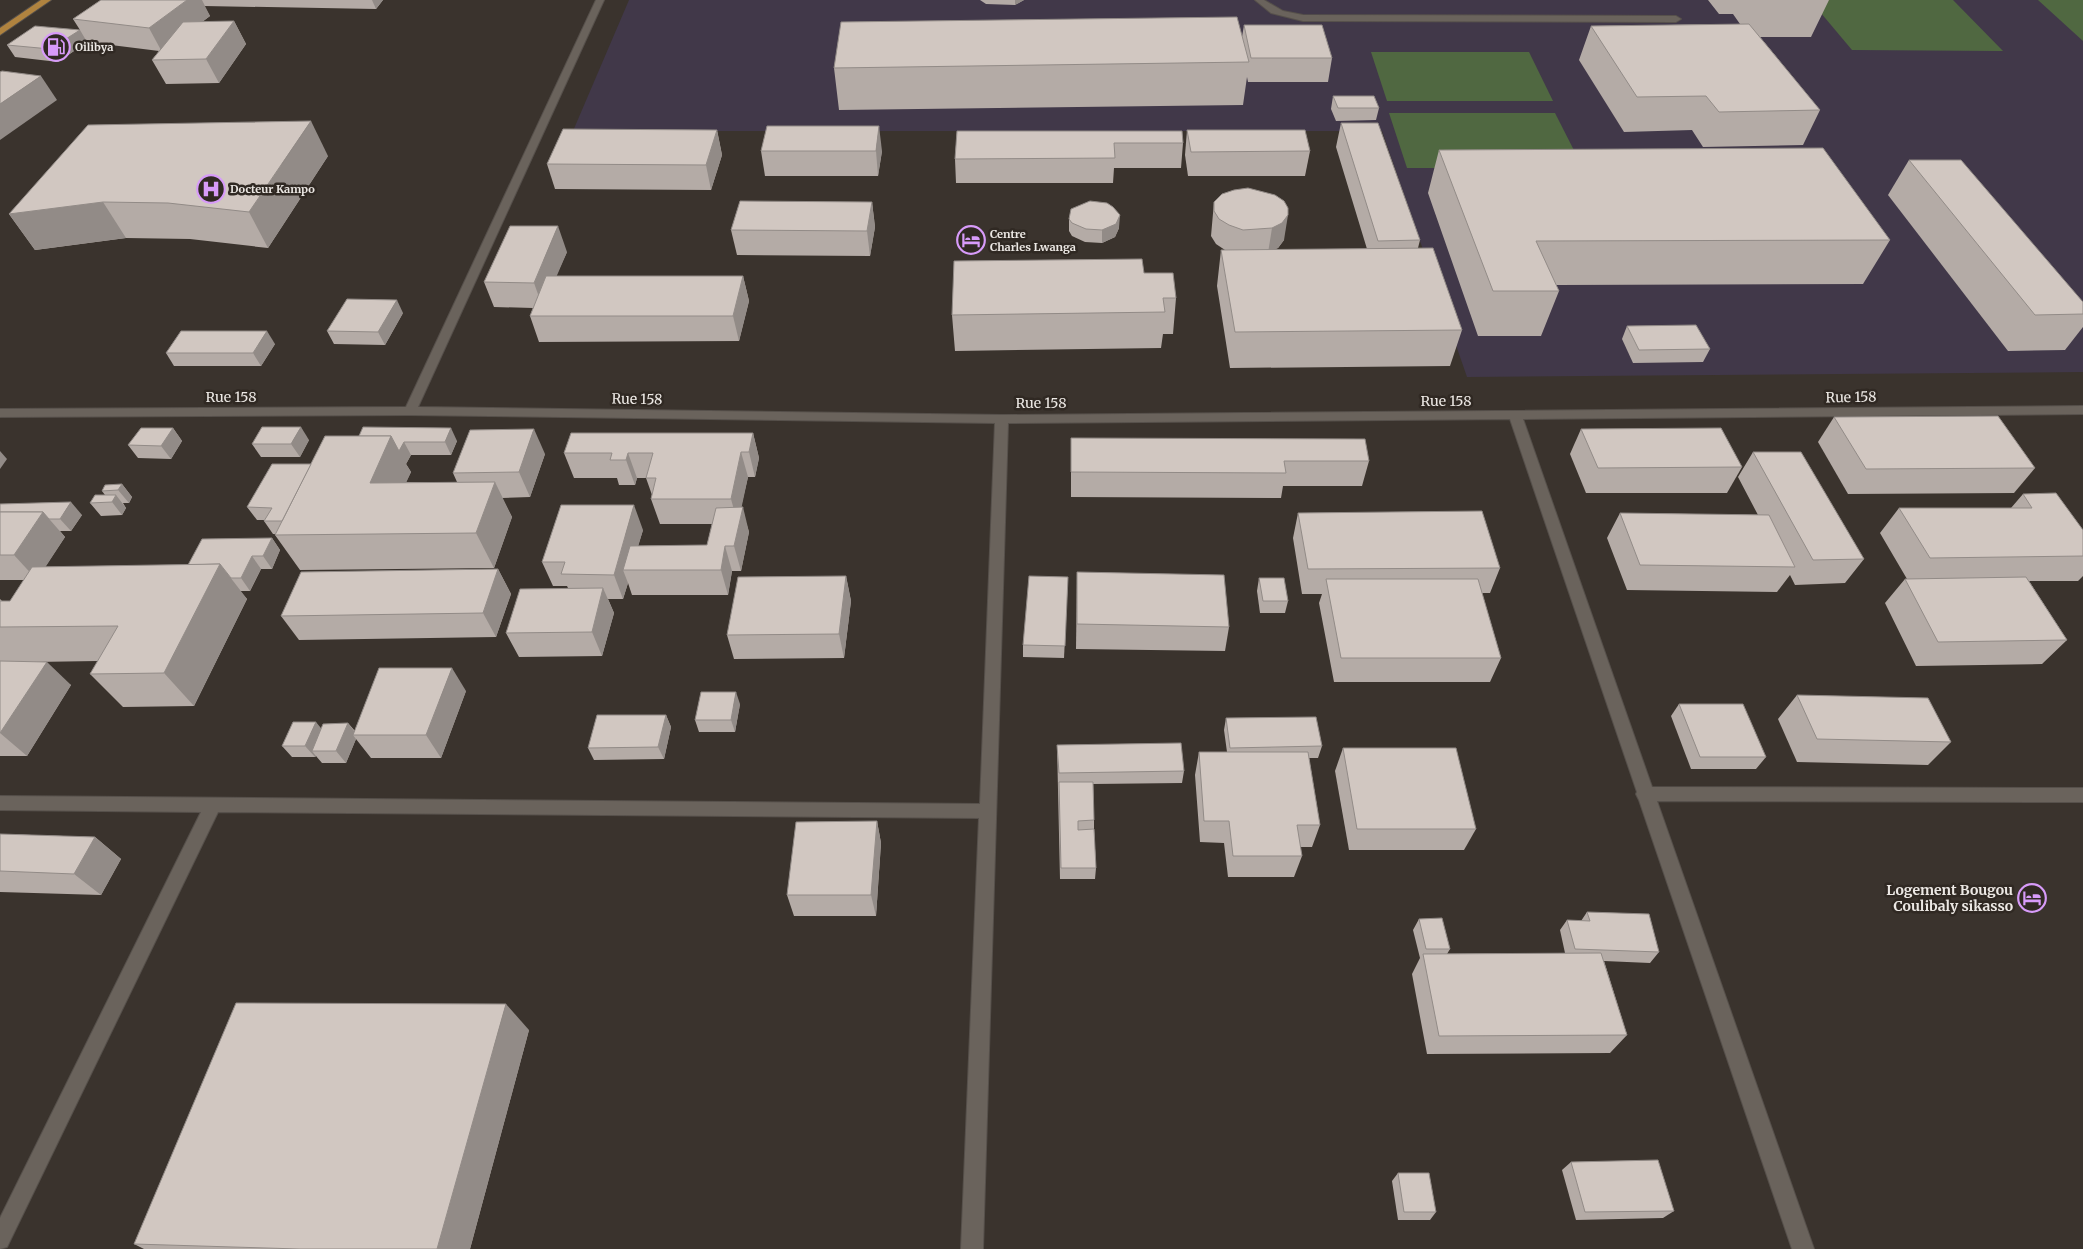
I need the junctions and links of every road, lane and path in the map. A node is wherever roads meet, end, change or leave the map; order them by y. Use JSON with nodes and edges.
{"nodes":[{"id":1,"x":47,"y":0,"type":"edge"},
{"id":2,"x":600,"y":0,"type":"edge"},
{"id":3,"x":1259,"y":0,"type":"edge"},
{"id":4,"x":1676,"y":19,"type":"dead end"},
{"id":5,"x":0,"y":32,"type":"edge"},
{"id":6,"x":2083,"y":410,"type":"edge"},
{"id":7,"x":410,"y":411,"type":"junction"},
{"id":8,"x":0,"y":413,"type":"edge"},
{"id":9,"x":1515,"y":415,"type":"junction"},
{"id":10,"x":1002,"y":419,"type":"junction"},
{"id":11,"x":1644,"y":794,"type":"junction"},
{"id":12,"x":2083,"y":795,"type":"edge"},
{"id":13,"x":0,"y":803,"type":"edge"},
{"id":14,"x":213,"y":804,"type":"junction"},
{"id":15,"x":988,"y":811,"type":"junction"},
{"id":16,"x":0,"y":1240,"type":"edge"},
{"id":17,"x":972,"y":1249,"type":"edge"},
{"id":18,"x":1803,"y":1249,"type":"edge"}],
"edges":[{"from":1,"to":5,"type":"main road"},
{"from":2,"to":7,"type":"street"},
{"from":3,"to":4,"type":"street"},
{"from":6,"to":9,"type":"street","name":"Rue 158"},
{"from":7,"to":8,"type":"street","name":"Rue 158"},
{"from":7,"to":10,"type":"street","name":"Rue 158"},
{"from":9,"to":10,"type":"street","name":"Rue 158"},
{"from":9,"to":11,"type":"street"},
{"from":10,"to":15,"type":"street"},
{"from":11,"to":12,"type":"street"},
{"from":11,"to":18,"type":"street"},
{"from":13,"to":14,"type":"street"},
{"from":14,"to":15,"type":"street"},
{"from":14,"to":16,"type":"street"},
{"from":15,"to":17,"type":"street"}]}
